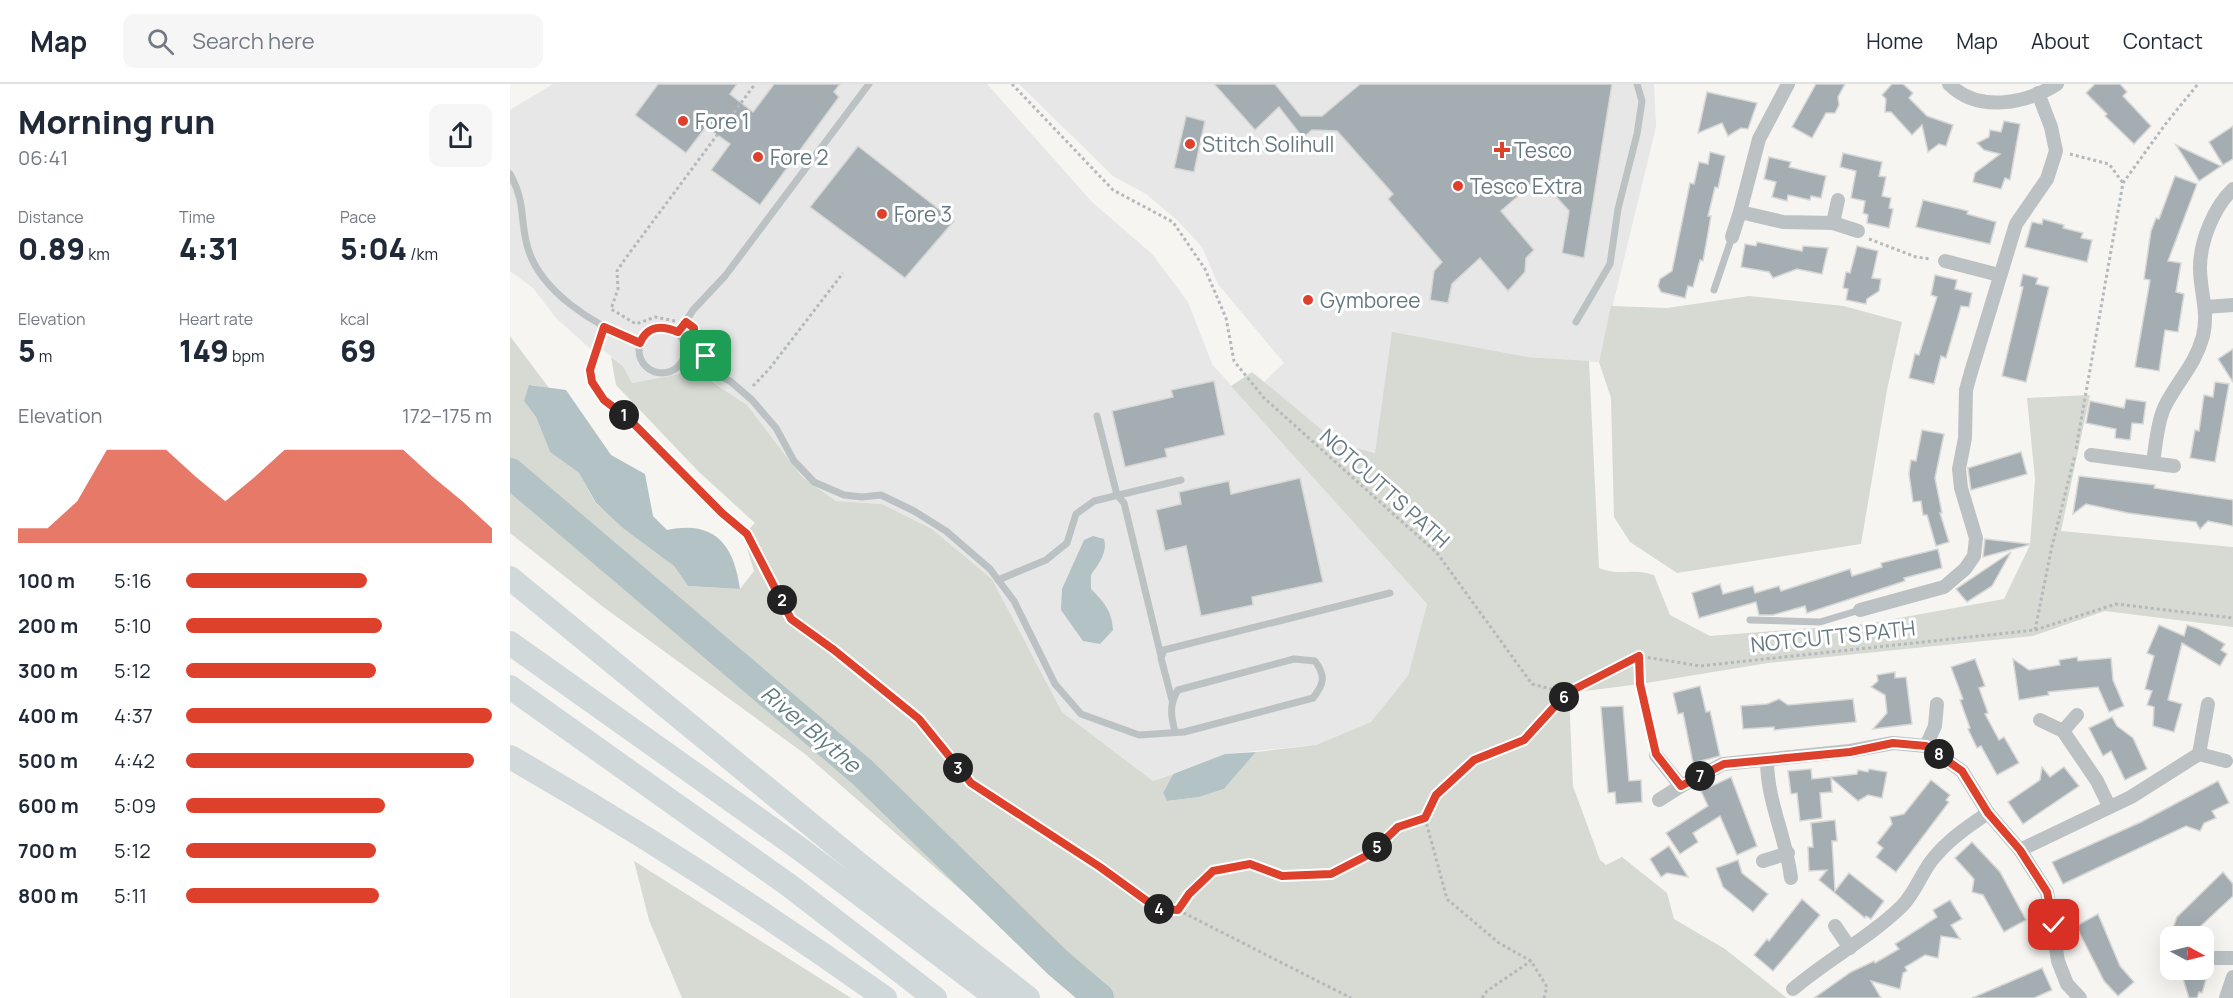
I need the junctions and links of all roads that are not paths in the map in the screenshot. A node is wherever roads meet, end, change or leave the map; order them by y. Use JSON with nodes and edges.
{"nodes":[{"id":1,"x":869,"y":84,"type":"edge"},
{"id":2,"x":1637,"y":84,"type":"edge"},
{"id":3,"x":1788,"y":84,"type":"edge"},
{"id":4,"x":1949,"y":84,"type":"edge"},
{"id":5,"x":2057,"y":84,"type":"edge"},
{"id":6,"x":2038,"y":93,"type":"junction"},
{"id":7,"x":510,"y":174,"type":"edge"},
{"id":8,"x":2233,"y":189,"type":"edge"},
{"id":9,"x":1839,"y":200,"type":"dead end"},
{"id":10,"x":1740,"y":212,"type":"junction"},
{"id":11,"x":1833,"y":223,"type":"junction"},
{"id":12,"x":1858,"y":231,"type":"road end"},
{"id":13,"x":1732,"y":237,"type":"joint"},
{"id":14,"x":1946,"y":261,"type":"road end"},
{"id":15,"x":1999,"y":275,"type":"junction"},
{"id":16,"x":1714,"y":290,"type":"dead end"},
{"id":17,"x":2233,"y":305,"type":"edge"},
{"id":18,"x":2206,"y":307,"type":"junction"},
{"id":19,"x":1576,"y":322,"type":"dead end"},
{"id":20,"x":678,"y":332,"type":"junction"},
{"id":21,"x":640,"y":343,"type":"junction"},
{"id":22,"x":684,"y":358,"type":"junction"},
{"id":23,"x":1097,"y":416,"type":"dead end"},
{"id":24,"x":2091,"y":455,"type":"dead end"},
{"id":25,"x":2153,"y":462,"type":"junction"},
{"id":26,"x":2174,"y":466,"type":"dead end"},
{"id":27,"x":1181,"y":480,"type":"dead end"},
{"id":28,"x":1117,"y":495,"type":"junction"},
{"id":29,"x":510,"y":578,"type":"edge"},
{"id":30,"x":998,"y":580,"type":"junction"},
{"id":31,"x":1390,"y":593,"type":"dead end"},
{"id":32,"x":1860,"y":610,"type":"joint"},
{"id":33,"x":1750,"y":620,"type":"dead end"},
{"id":34,"x":510,"y":643,"type":"edge"},
{"id":35,"x":1161,"y":658,"type":"junction"},
{"id":36,"x":510,"y":687,"type":"edge"},
{"id":37,"x":1173,"y":702,"type":"junction"},
{"id":38,"x":1937,"y":704,"type":"dead end"},
{"id":39,"x":2208,"y":704,"type":"dead end"},
{"id":40,"x":2077,"y":715,"type":"dead end"},
{"id":41,"x":2040,"y":720,"type":"dead end"},
{"id":42,"x":2062,"y":731,"type":"junction"},
{"id":43,"x":1175,"y":732,"type":"junction"},
{"id":44,"x":1926,"y":746,"type":"junction"},
{"id":45,"x":1656,"y":754,"type":"road end"},
{"id":46,"x":2199,"y":754,"type":"junction"},
{"id":47,"x":510,"y":757,"type":"edge"},
{"id":48,"x":1767,"y":760,"type":"junction"},
{"id":49,"x":2229,"y":761,"type":"edge"},
{"id":50,"x":1681,"y":786,"type":"junction"},
{"id":51,"x":1659,"y":800,"type":"dead end"},
{"id":52,"x":2109,"y":806,"type":"junction"},
{"id":53,"x":1988,"y":813,"type":"junction"},
{"id":54,"x":2020,"y":850,"type":"junction"},
{"id":55,"x":1788,"y":853,"type":"junction"},
{"id":56,"x":1763,"y":861,"type":"dead end"},
{"id":57,"x":1791,"y":878,"type":"dead end"},
{"id":58,"x":1835,"y":926,"type":"dead end"},
{"id":59,"x":1850,"y":948,"type":"junction"},
{"id":60,"x":2214,"y":958,"type":"dead end"},
{"id":61,"x":2233,"y":958,"type":"edge"},
{"id":62,"x":2233,"y":977,"type":"edge"},
{"id":63,"x":1793,"y":989,"type":"dead end"},
{"id":64,"x":885,"y":998,"type":"edge"},
{"id":65,"x":935,"y":998,"type":"edge"},
{"id":66,"x":997,"y":998,"type":"edge"},
{"id":67,"x":1028,"y":998,"type":"edge"},
{"id":68,"x":2080,"y":998,"type":"edge"},
{"id":69,"x":2226,"y":998,"type":"edge"}],
"edges":[{"from":1,"to":20,"type":"lane"},
{"from":2,"to":19,"type":"lane"},
{"from":3,"to":10,"type":"street"},
{"from":4,"to":6,"type":"street"},
{"from":5,"to":6,"type":"street"},
{"from":6,"to":15,"type":"street"},
{"from":7,"to":21,"type":"lane"},
{"from":8,"to":18,"type":"street"},
{"from":9,"to":11,"type":"street"},
{"from":10,"to":11,"type":"street"},
{"from":10,"to":13,"type":"street"},
{"from":11,"to":12,"type":"street"},
{"from":13,"to":16,"type":"lane"},
{"from":14,"to":15,"type":"street"},
{"from":15,"to":32,"type":"street"},
{"from":17,"to":18,"type":"street"},
{"from":18,"to":25,"type":"street"},
{"from":20,"to":21,"type":"lane"},
{"from":20,"to":22,"type":"lane"},
{"from":21,"to":22,"type":"lane"},
{"from":22,"to":30,"type":"lane"},
{"from":23,"to":28,"type":"lane"},
{"from":24,"to":25,"type":"street"},
{"from":25,"to":26,"type":"street"},
{"from":27,"to":28,"type":"lane"},
{"from":28,"to":30,"type":"lane"},
{"from":28,"to":35,"type":"lane"},
{"from":29,"to":67,"type":"highway"},
{"from":30,"to":43,"type":"lane"},
{"from":31,"to":35,"type":"lane"},
{"from":32,"to":33,"type":"lane"},
{"from":34,"to":66,"type":"highway"},
{"from":35,"to":37,"type":"lane"},
{"from":36,"to":65,"type":"highway"},
{"from":37,"to":43,"type":"lane"},
{"from":37,"to":43,"type":"lane"},
{"from":38,"to":44,"type":"street"},
{"from":39,"to":46,"type":"street"},
{"from":40,"to":42,"type":"street"},
{"from":41,"to":42,"type":"street"},
{"from":42,"to":52,"type":"street"},
{"from":44,"to":48,"type":"street"},
{"from":44,"to":53,"type":"street"},
{"from":45,"to":50,"type":"street"},
{"from":46,"to":49,"type":"street"},
{"from":46,"to":52,"type":"street"},
{"from":47,"to":64,"type":"highway"},
{"from":48,"to":50,"type":"street"},
{"from":48,"to":55,"type":"street"},
{"from":50,"to":51,"type":"street"},
{"from":52,"to":54,"type":"street"},
{"from":53,"to":54,"type":"street"},
{"from":53,"to":59,"type":"street"},
{"from":54,"to":68,"type":"street"},
{"from":55,"to":56,"type":"street"},
{"from":55,"to":57,"type":"street"},
{"from":58,"to":59,"type":"street"},
{"from":59,"to":63,"type":"street"},
{"from":60,"to":61,"type":"street"},
{"from":62,"to":69,"type":"street"}]}
